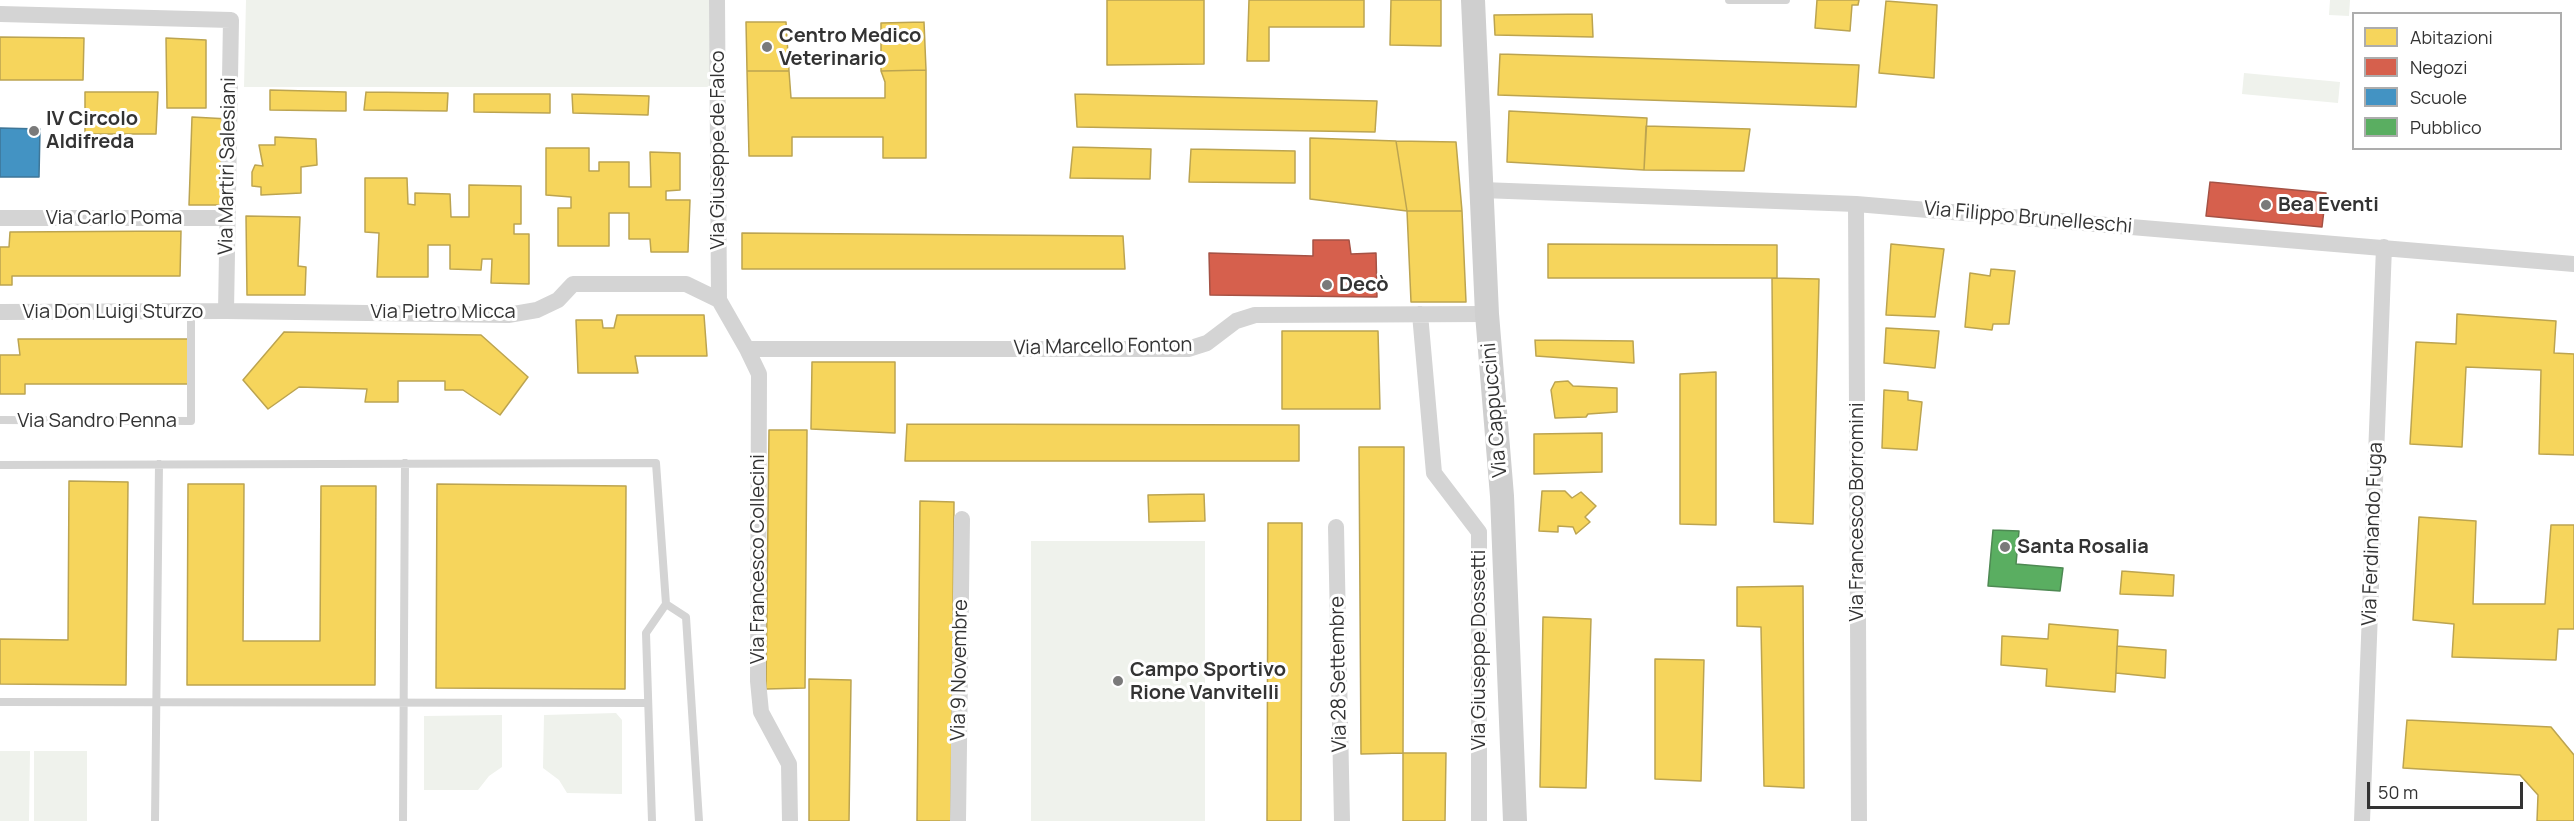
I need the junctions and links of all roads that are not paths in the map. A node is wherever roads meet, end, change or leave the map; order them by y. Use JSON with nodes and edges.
{"nodes":[{"id":1,"x":717,"y":0,"type":"edge"},
{"id":2,"x":1473,"y":0,"type":"edge"},
{"id":3,"x":1729,"y":0,"type":"edge"},
{"id":4,"x":1786,"y":0,"type":"edge"},
{"id":5,"x":0,"y":14,"type":"edge"},
{"id":6,"x":1482,"y":190,"type":"junction"},
{"id":7,"x":1856,"y":204,"type":"junction"},
{"id":8,"x":0,"y":218,"type":"edge"},
{"id":9,"x":227,"y":218,"type":"junction"},
{"id":10,"x":2384,"y":247,"type":"junction"},
{"id":11,"x":2574,"y":264,"type":"edge"},
{"id":12,"x":719,"y":300,"type":"junction"},
{"id":13,"x":226,"y":311,"type":"junction"},
{"id":14,"x":0,"y":312,"type":"edge"},
{"id":15,"x":191,"y":312,"type":"junction"},
{"id":16,"x":1420,"y":314,"type":"junction"},
{"id":17,"x":1487,"y":314,"type":"junction"},
{"id":18,"x":747,"y":349,"type":"junction"},
{"id":19,"x":0,"y":420,"type":"edge"},
{"id":20,"x":405,"y":463,"type":"junction"},
{"id":21,"x":159,"y":464,"type":"junction"},
{"id":22,"x":0,"y":465,"type":"edge"},
{"id":23,"x":962,"y":519,"type":"dead end"},
{"id":24,"x":1336,"y":527,"type":"dead end"},
{"id":25,"x":666,"y":604,"type":"junction"},
{"id":26,"x":0,"y":702,"type":"edge"},
{"id":27,"x":156,"y":702,"type":"junction"},
{"id":28,"x":404,"y":703,"type":"junction"},
{"id":29,"x":648,"y":704,"type":"junction"},
{"id":30,"x":155,"y":821,"type":"edge"},
{"id":31,"x":403,"y":821,"type":"edge"},
{"id":32,"x":652,"y":821,"type":"edge"},
{"id":33,"x":699,"y":821,"type":"edge"},
{"id":34,"x":790,"y":821,"type":"edge"},
{"id":35,"x":958,"y":821,"type":"edge"},
{"id":36,"x":1342,"y":821,"type":"edge"},
{"id":37,"x":1479,"y":821,"type":"edge"},
{"id":38,"x":1515,"y":821,"type":"edge"},
{"id":39,"x":1859,"y":821,"type":"edge"},
{"id":40,"x":2362,"y":821,"type":"edge"}],
"edges":[{"from":1,"to":12,"type":"street","name":"Via Giuseppe de Falco"},
{"from":2,"to":6,"type":"street","name":"Via Cappuccini"},
{"from":3,"to":4,"type":"lane"},
{"from":5,"to":9,"type":"street","name":"Via Martiri Salesiani"},
{"from":6,"to":7,"type":"street","name":"Via Filippo Brunelleschi"},
{"from":6,"to":17,"type":"street","name":"Via Cappuccini"},
{"from":7,"to":10,"type":"street","name":"Via Filippo Brunelleschi"},
{"from":7,"to":39,"type":"street","name":"Via Francesco Borromini"},
{"from":8,"to":9,"type":"street","name":"Via Carlo Poma"},
{"from":9,"to":13,"type":"street","name":"Via Martiri Salesiani"},
{"from":10,"to":11,"type":"street","name":"Via Filippo Brunelleschi"},
{"from":10,"to":40,"type":"street","name":"Via Ferdinando Fuga"},
{"from":12,"to":13,"type":"street","name":"Via Pietro Micca"},
{"from":12,"to":18,"type":"street","name":"Via Francesco Collecini"},
{"from":13,"to":15,"type":"street","name":"Via Don Luigi Sturzo"},
{"from":14,"to":15,"type":"street","name":"Via Don Luigi Sturzo"},
{"from":15,"to":19,"type":"lane","name":"Via Sandro Penna"},
{"from":16,"to":17,"type":"street","name":"Via Marcello Fonton"},
{"from":16,"to":18,"type":"street","name":"Via Marcello Fonton"},
{"from":16,"to":37,"type":"street","name":"Via Giuseppe Dossetti"},
{"from":17,"to":38,"type":"street","name":"Via Cappuccini"},
{"from":18,"to":34,"type":"street","name":"Via Francesco Collecini"},
{"from":20,"to":21,"type":"lane"},
{"from":20,"to":25,"type":"lane"},
{"from":20,"to":28,"type":"lane"},
{"from":21,"to":22,"type":"lane"},
{"from":21,"to":27,"type":"lane"},
{"from":23,"to":35,"type":"street","name":"Via 9 Novembre"},
{"from":24,"to":36,"type":"street","name":"Via 28 Settembre"},
{"from":25,"to":29,"type":"lane"},
{"from":25,"to":33,"type":"lane"},
{"from":26,"to":27,"type":"lane"},
{"from":27,"to":28,"type":"lane"},
{"from":27,"to":30,"type":"lane"},
{"from":28,"to":29,"type":"lane"},
{"from":28,"to":31,"type":"lane"},
{"from":29,"to":32,"type":"lane"}]}
